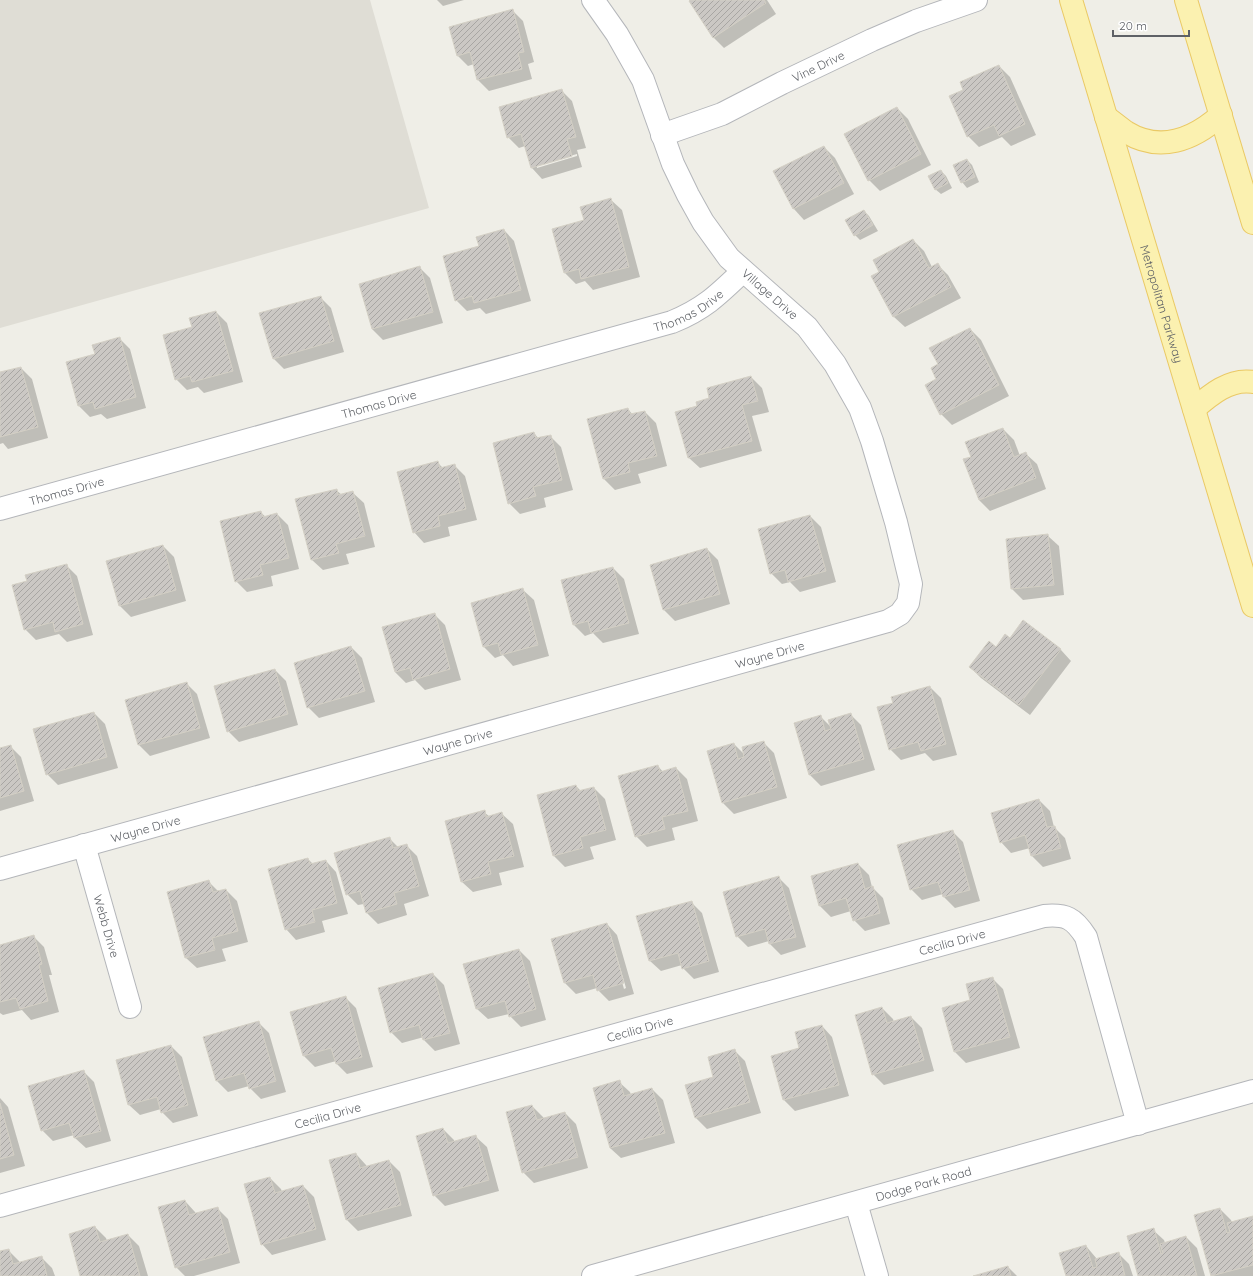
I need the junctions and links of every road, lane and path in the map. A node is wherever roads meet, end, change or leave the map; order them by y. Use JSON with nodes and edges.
{"nodes":[{"id":1,"x":593,"y":0,"type":"edge"},
{"id":2,"x":976,"y":0,"type":"edge"},
{"id":3,"x":1071,"y":0,"type":"edge"},
{"id":4,"x":1186,"y":0,"type":"edge"},
{"id":5,"x":1221,"y":115,"type":"junction"},
{"id":6,"x":1106,"y":117,"type":"junction"},
{"id":7,"x":662,"y":135,"type":"junction"},
{"id":8,"x":1253,"y":223,"type":"edge"},
{"id":9,"x":743,"y":271,"type":"junction"},
{"id":10,"x":1253,"y":382,"type":"edge"},
{"id":11,"x":1194,"y":409,"type":"junction"},
{"id":12,"x":0,"y":509,"type":"edge"},
{"id":13,"x":908,"y":603,"type":"joint"},
{"id":14,"x":1253,"y":606,"type":"edge"},
{"id":15,"x":84,"y":845,"type":"junction"},
{"id":16,"x":0,"y":869,"type":"edge"},
{"id":17,"x":130,"y":1007,"type":"dead end"},
{"id":18,"x":1253,"y":1091,"type":"edge"},
{"id":19,"x":1138,"y":1124,"type":"junction"},
{"id":20,"x":856,"y":1202,"type":"junction"},
{"id":21,"x":0,"y":1206,"type":"edge"},
{"id":22,"x":594,"y":1276,"type":"edge"},
{"id":23,"x":877,"y":1276,"type":"edge"}],
"edges":[{"from":1,"to":7,"type":"street","name":"Village Drive"},
{"from":2,"to":7,"type":"street","name":"Vine Drive"},
{"from":3,"to":6,"type":"main road","name":"Metropolitan Parkway"},
{"from":4,"to":5,"type":"main road"},
{"from":5,"to":6,"type":"main road"},
{"from":5,"to":8,"type":"main road"},
{"from":6,"to":11,"type":"main road","name":"Metropolitan Parkway"},
{"from":7,"to":9,"type":"street","name":"Village Drive"},
{"from":9,"to":12,"type":"street","name":"Thomas Drive"},
{"from":9,"to":13,"type":"street","name":"Village Drive"},
{"from":10,"to":11,"type":"main road"},
{"from":11,"to":14,"type":"main road","name":"Metropolitan Parkway"},
{"from":13,"to":15,"type":"street","name":"Wayne Drive"},
{"from":15,"to":16,"type":"street","name":"Wayne Drive"},
{"from":15,"to":17,"type":"street","name":"Webb Drive"},
{"from":18,"to":19,"type":"street","name":"Dodge Park Road"},
{"from":19,"to":20,"type":"street","name":"Dodge Park Road"},
{"from":19,"to":21,"type":"street","name":"Cecilia Drive"},
{"from":20,"to":22,"type":"street","name":"Dodge Park Road"},
{"from":20,"to":23,"type":"street"}]}
